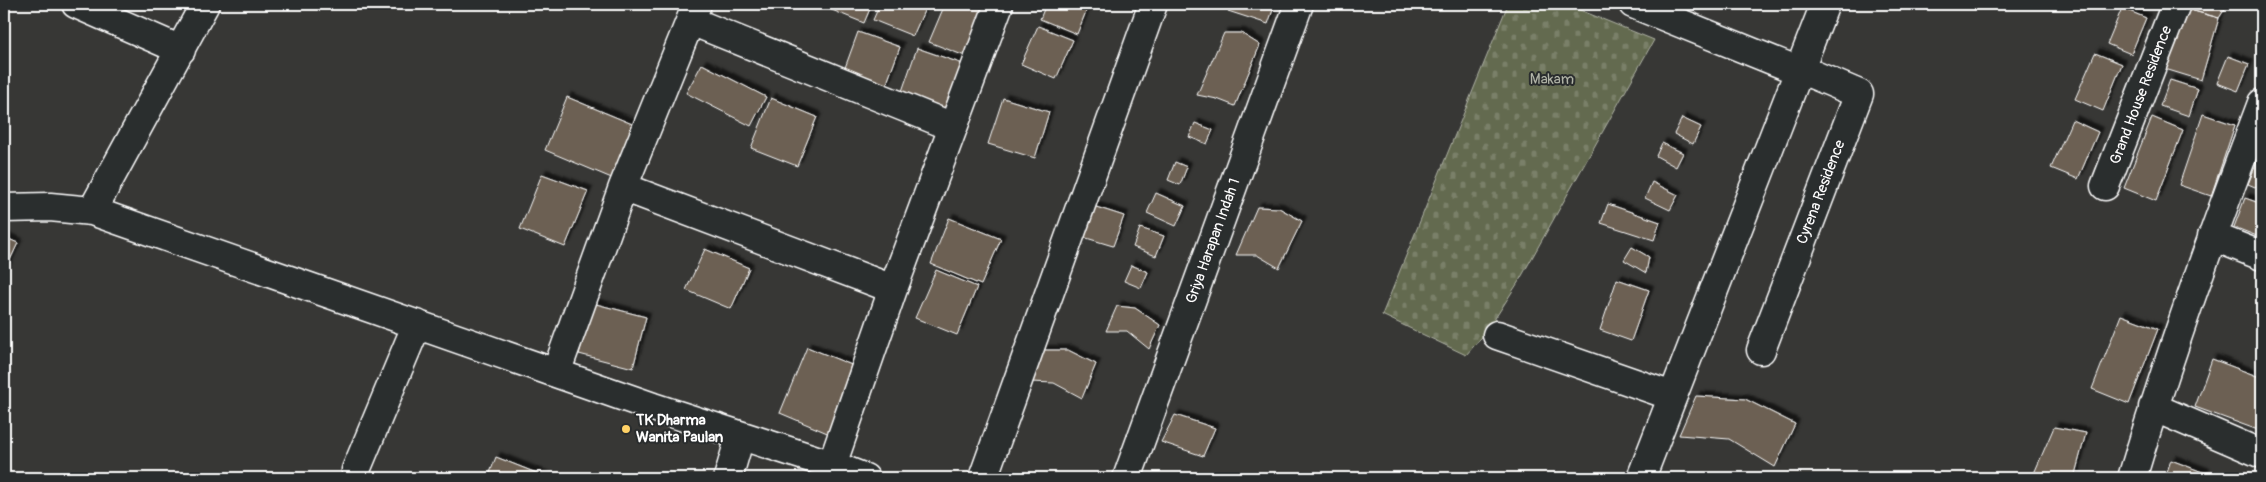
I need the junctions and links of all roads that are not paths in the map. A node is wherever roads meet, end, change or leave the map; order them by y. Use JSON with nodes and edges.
{"nodes":[{"id":1,"x":76,"y":4,"type":"edge"},
{"id":2,"x":205,"y":4,"type":"edge"},
{"id":3,"x":999,"y":4,"type":"edge"},
{"id":4,"x":1153,"y":4,"type":"edge"},
{"id":5,"x":1300,"y":4,"type":"edge"},
{"id":6,"x":1632,"y":4,"type":"edge"},
{"id":7,"x":1825,"y":4,"type":"edge"},
{"id":8,"x":2176,"y":4,"type":"edge"},
{"id":9,"x":694,"y":12,"type":"edge"},
{"id":10,"x":181,"y":50,"type":"junction"},
{"id":11,"x":1800,"y":70,"type":"junction"},
{"id":12,"x":2262,"y":103,"type":"edge"},
{"id":13,"x":953,"y":127,"type":"junction"},
{"id":14,"x":2105,"y":186,"type":"dead end"},
{"id":15,"x":623,"y":187,"type":"junction"},
{"id":16,"x":4,"y":208,"type":"edge"},
{"id":17,"x":92,"y":211,"type":"junction"},
{"id":18,"x":2212,"y":236,"type":"junction"},
{"id":19,"x":2262,"y":256,"type":"edge"},
{"id":20,"x":892,"y":288,"type":"junction"},
{"id":21,"x":417,"y":324,"type":"junction"},
{"id":22,"x":1497,"y":335,"type":"dead end"},
{"id":23,"x":1761,"y":350,"type":"dead end"},
{"id":24,"x":556,"y":373,"type":"junction"},
{"id":25,"x":1672,"y":396,"type":"junction"},
{"id":26,"x":2153,"y":407,"type":"junction"},
{"id":27,"x":740,"y":437,"type":"junction"},
{"id":28,"x":2262,"y":454,"type":"edge"},
{"id":29,"x":832,"y":465,"type":"junction"},
{"id":30,"x":356,"y":470,"type":"dead end"},
{"id":31,"x":728,"y":478,"type":"edge"},
{"id":32,"x":865,"y":478,"type":"edge"},
{"id":33,"x":983,"y":478,"type":"edge"},
{"id":34,"x":1127,"y":478,"type":"edge"},
{"id":35,"x":1641,"y":478,"type":"edge"},
{"id":36,"x":2132,"y":478,"type":"edge"}],
"edges":[{"from":1,"to":10,"type":"street"},
{"from":2,"to":10,"type":"street"},
{"from":3,"to":13,"type":"street"},
{"from":4,"to":33,"type":"street"},
{"from":5,"to":34,"type":"street","name":"Griya Harapan Indah 1"},
{"from":6,"to":11,"type":"street"},
{"from":7,"to":11,"type":"street"},
{"from":8,"to":14,"type":"street","name":"Grand House Residence"},
{"from":9,"to":13,"type":"street"},
{"from":9,"to":15,"type":"street"},
{"from":10,"to":17,"type":"street"},
{"from":11,"to":23,"type":"street","name":"Cyrena Residence"},
{"from":11,"to":25,"type":"street"},
{"from":12,"to":18,"type":"street"},
{"from":13,"to":20,"type":"street"},
{"from":15,"to":20,"type":"street"},
{"from":15,"to":24,"type":"street"},
{"from":16,"to":17,"type":"street"},
{"from":17,"to":21,"type":"street"},
{"from":18,"to":19,"type":"street"},
{"from":18,"to":26,"type":"street"},
{"from":20,"to":29,"type":"street"},
{"from":21,"to":24,"type":"street"},
{"from":21,"to":30,"type":"street"},
{"from":22,"to":25,"type":"street"},
{"from":24,"to":27,"type":"street"},
{"from":25,"to":35,"type":"street"},
{"from":26,"to":28,"type":"street"},
{"from":26,"to":36,"type":"street"},
{"from":27,"to":29,"type":"street"},
{"from":27,"to":31,"type":"street"},
{"from":29,"to":32,"type":"street"}]}
